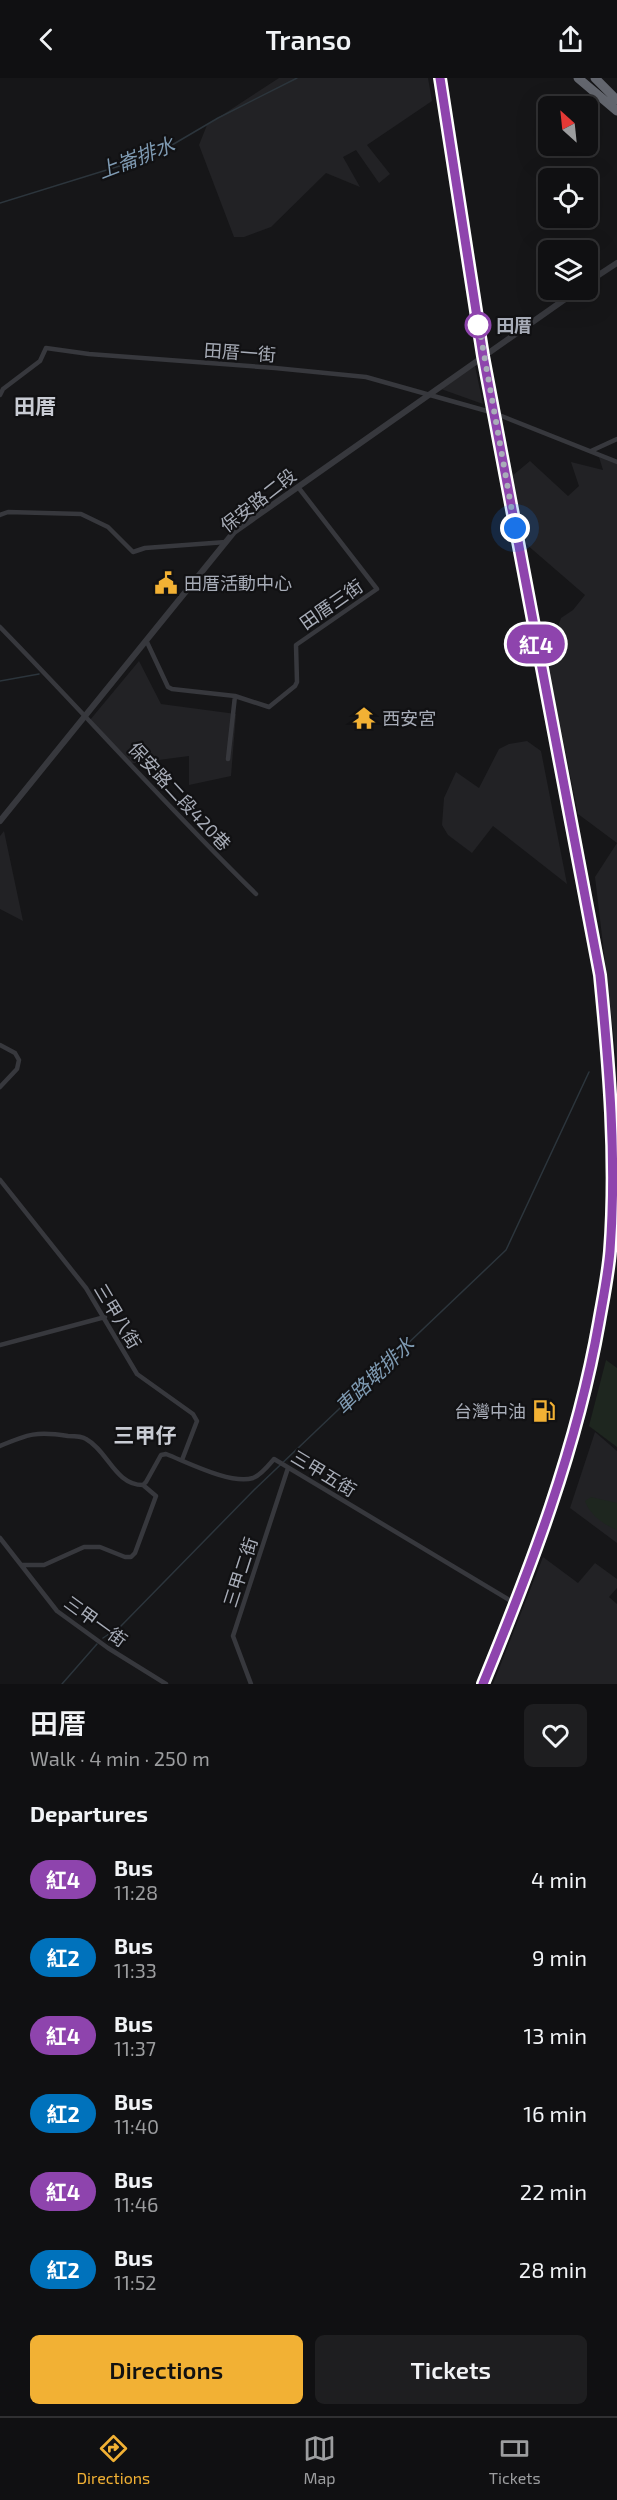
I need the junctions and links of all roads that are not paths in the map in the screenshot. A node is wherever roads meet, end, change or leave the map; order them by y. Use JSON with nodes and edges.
{"nodes":[{"id":1,"x":440,"y":78,"type":"edge"},
{"id":2,"x":578,"y":78,"type":"edge"},
{"id":3,"x":595,"y":78,"type":"edge"},
{"id":4,"x":617,"y":100,"type":"edge"},
{"id":5,"x":617,"y":111,"type":"edge"},
{"id":6,"x":617,"y":263,"type":"edge"},
{"id":7,"x":598,"y":275,"type":"edge"},
{"id":8,"x":564,"y":300,"type":"edge"},
{"id":9,"x":483,"y":356,"type":"junction"},
{"id":10,"x":430,"y":394,"type":"junction"},
{"id":11,"x":0,"y":395,"type":"edge"},
{"id":12,"x":494,"y":413,"type":"junction"},
{"id":13,"x":617,"y":439,"type":"edge"},
{"id":14,"x":591,"y":451,"type":"junction"},
{"id":15,"x":617,"y":462,"type":"edge"},
{"id":16,"x":298,"y":487,"type":"junction"},
{"id":17,"x":0,"y":515,"type":"edge"},
{"id":18,"x":227,"y":542,"type":"junction"},
{"id":19,"x":0,"y":627,"type":"edge"},
{"id":20,"x":146,"y":640,"type":"junction"},
{"id":21,"x":235,"y":696,"type":"junction"},
{"id":22,"x":86,"y":715,"type":"junction"},
{"id":23,"x":228,"y":759,"type":"dead end"},
{"id":24,"x":0,"y":821,"type":"edge"},
{"id":25,"x":256,"y":894,"type":"dead end"},
{"id":26,"x":0,"y":1045,"type":"edge"},
{"id":27,"x":0,"y":1087,"type":"edge"},
{"id":28,"x":612,"y":1175,"type":"junction"},
{"id":29,"x":0,"y":1180,"type":"edge"},
{"id":30,"x":617,"y":1183,"type":"edge"},
{"id":31,"x":617,"y":1245,"type":"edge"},
{"id":32,"x":610,"y":1250,"type":"junction"},
{"id":33,"x":105,"y":1317,"type":"junction"},
{"id":34,"x":0,"y":1345,"type":"edge"},
{"id":35,"x":0,"y":1446,"type":"edge"},
{"id":36,"x":182,"y":1460,"type":"junction"},
{"id":37,"x":288,"y":1468,"type":"junction"},
{"id":38,"x":143,"y":1485,"type":"junction"},
{"id":39,"x":0,"y":1538,"type":"edge"},
{"id":40,"x":22,"y":1565,"type":"junction"},
{"id":41,"x":516,"y":1604,"type":"junction"},
{"id":42,"x":166,"y":1684,"type":"edge"},
{"id":43,"x":251,"y":1684,"type":"edge"},
{"id":44,"x":483,"y":1684,"type":"edge"}],
"edges":[{"from":1,"to":9,"type":"main road"},
{"from":2,"to":5,"type":"highway"},
{"from":3,"to":4,"type":"highway"},
{"from":6,"to":7,"type":"street"},
{"from":8,"to":9,"type":"street","name":"保安路二段"},
{"from":9,"to":10,"type":"street","name":"保安路二段"},
{"from":9,"to":12,"type":"main road"},
{"from":10,"to":11,"type":"street","name":"田厝一街"},
{"from":10,"to":12,"type":"street","name":"田厝一街"},
{"from":10,"to":16,"type":"street","name":"保安路二段"},
{"from":12,"to":14,"type":"street","name":"田厝一街"},
{"from":12,"to":28,"type":"main road"},
{"from":13,"to":14,"type":"street"},
{"from":14,"to":15,"type":"street","name":"田厝一街"},
{"from":16,"to":18,"type":"street","name":"保安路二段"},
{"from":16,"to":21,"type":"street","name":"田厝三街"},
{"from":17,"to":18,"type":"street"},
{"from":18,"to":20,"type":"street","name":"保安路二段"},
{"from":19,"to":22,"type":"street","name":"保安路二段420巷"},
{"from":20,"to":21,"type":"street","name":"田厝三街"},
{"from":20,"to":22,"type":"street","name":"保安路二段"},
{"from":21,"to":23,"type":"street"},
{"from":22,"to":24,"type":"street","name":"保安路二段"},
{"from":22,"to":25,"type":"street","name":"保安路二段420巷"},
{"from":26,"to":27,"type":"street"},
{"from":28,"to":30,"type":"main road"},
{"from":28,"to":32,"type":"main road"},
{"from":29,"to":33,"type":"street","name":"三甲八街"},
{"from":31,"to":32,"type":"street"},
{"from":32,"to":41,"type":"main road"},
{"from":33,"to":34,"type":"street"},
{"from":33,"to":36,"type":"street","name":"三甲八街"},
{"from":35,"to":38,"type":"street"},
{"from":36,"to":37,"type":"street","name":"三甲五街"},
{"from":36,"to":38,"type":"street","name":"三甲五街"},
{"from":37,"to":41,"type":"street","name":"三甲五街"},
{"from":37,"to":43,"type":"street","name":"三甲二街"},
{"from":38,"to":40,"type":"street"},
{"from":39,"to":40,"type":"street","name":"三甲一街"},
{"from":40,"to":42,"type":"street","name":"三甲一街"},
{"from":41,"to":44,"type":"main road"}]}
